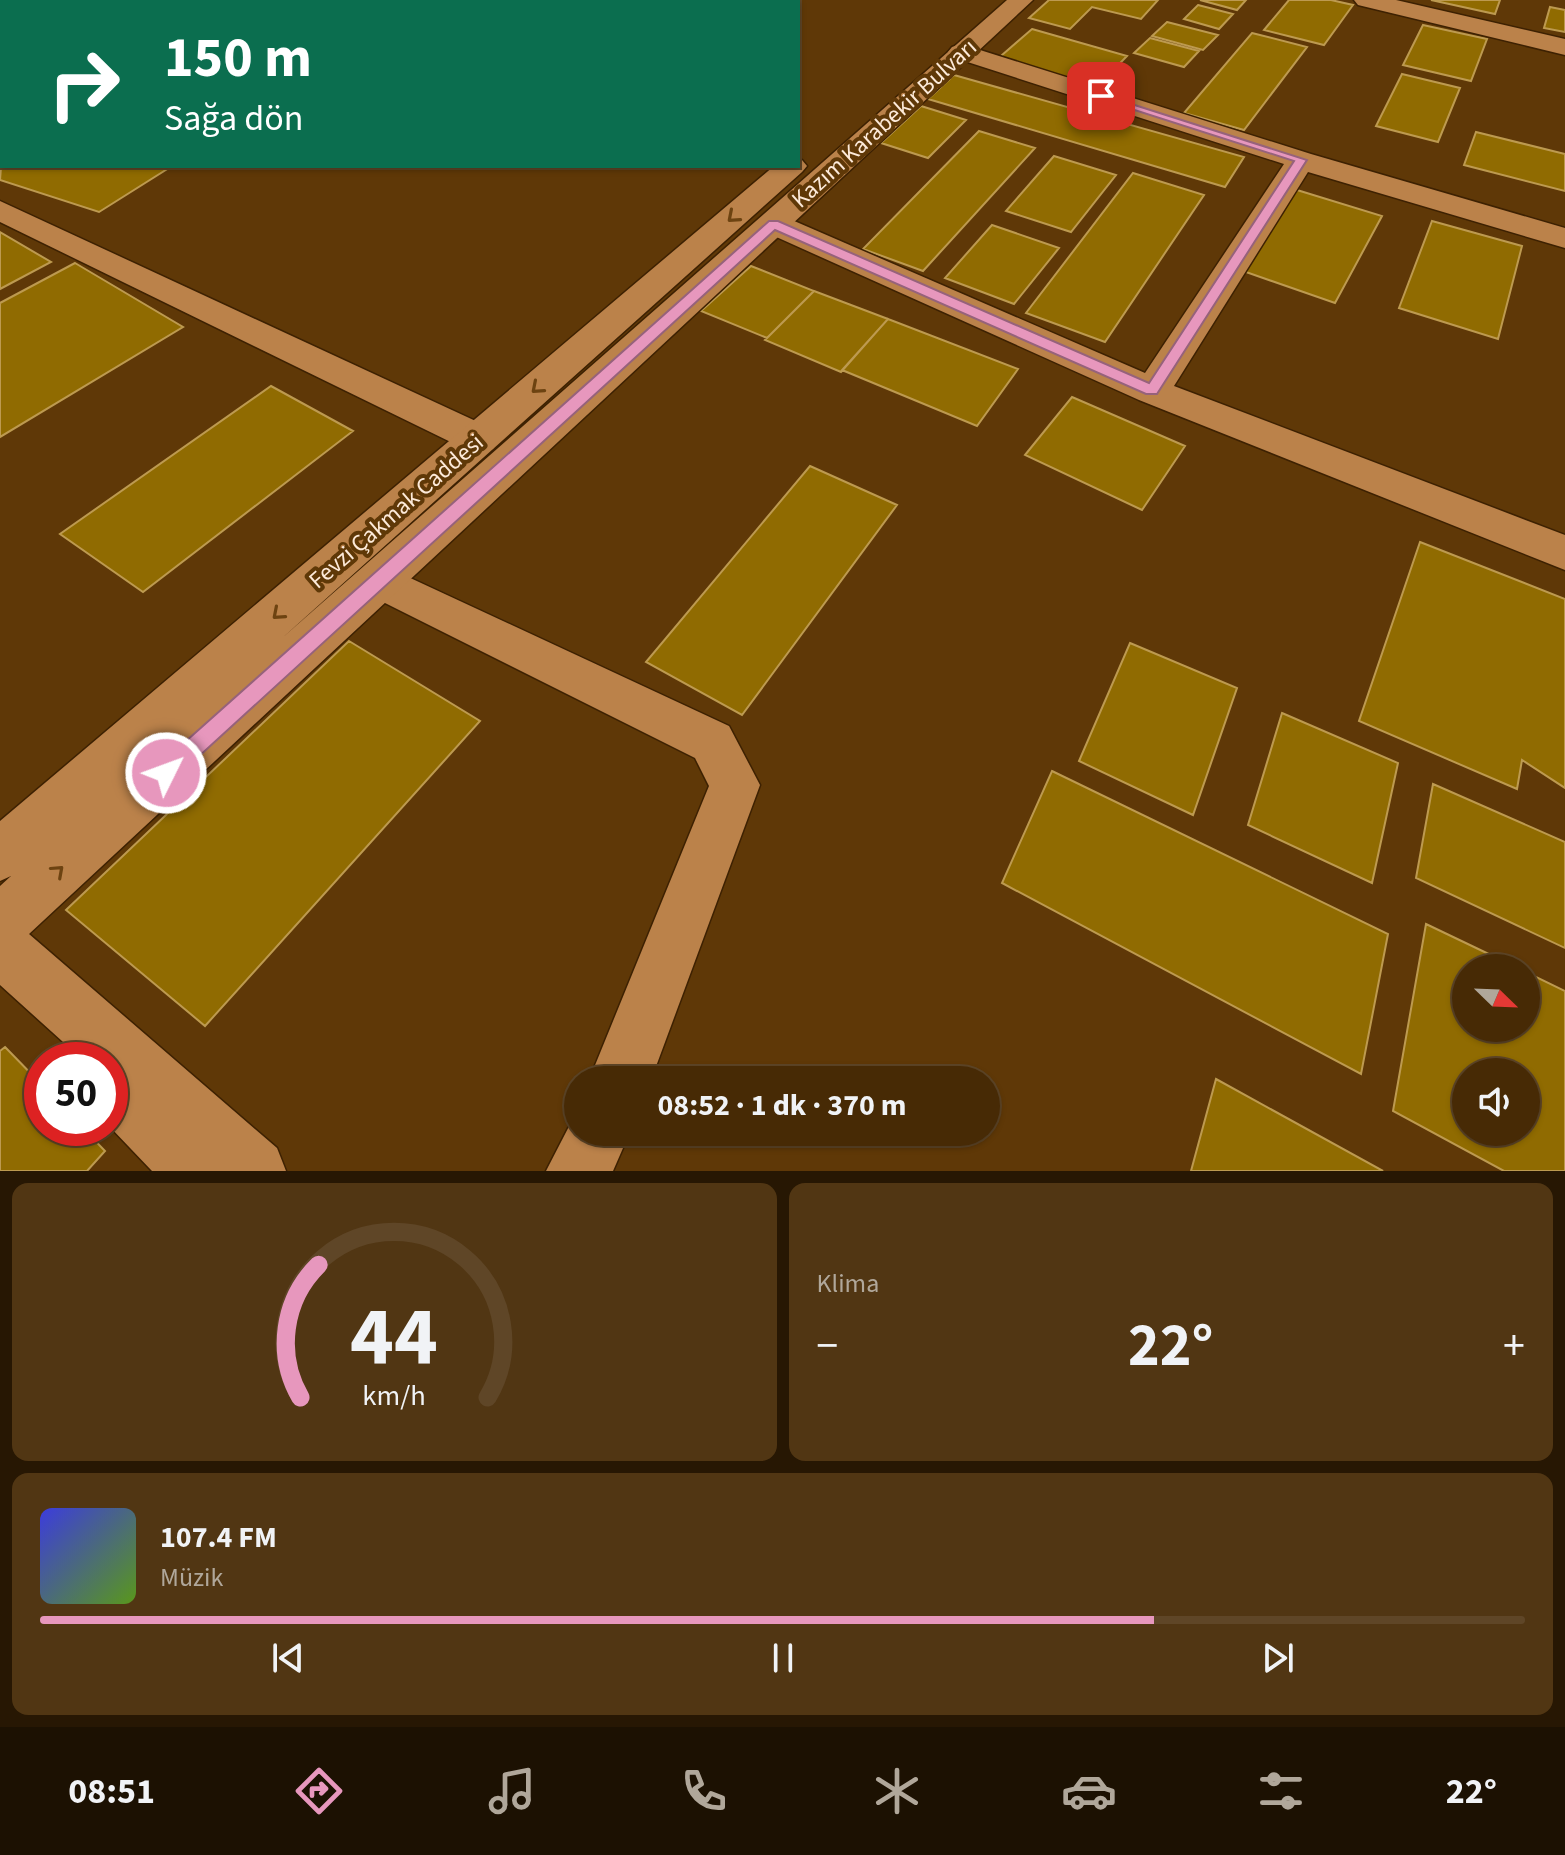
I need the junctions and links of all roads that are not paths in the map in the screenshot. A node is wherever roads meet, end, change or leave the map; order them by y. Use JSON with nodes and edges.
{"nodes":[{"id":1,"x":985,"y":0,"type":"edge"},
{"id":2,"x":1021,"y":0,"type":"edge"},
{"id":3,"x":1366,"y":0,"type":"edge"},
{"id":4,"x":950,"y":46,"type":"junction"},
{"id":5,"x":1565,"y":47,"type":"edge"},
{"id":6,"x":1301,"y":160,"type":"junction"},
{"id":7,"x":790,"y":168,"type":"edge"},
{"id":8,"x":0,"y":210,"type":"edge"},
{"id":9,"x":774,"y":224,"type":"junction"},
{"id":10,"x":1565,"y":238,"type":"edge"},
{"id":11,"x":1152,"y":391,"type":"junction"},
{"id":12,"x":479,"y":439,"type":"junction"},
{"id":13,"x":1565,"y":553,"type":"edge"},
{"id":14,"x":378,"y":580,"type":"junction"},
{"id":15,"x":0,"y":855,"type":"edge"},
{"id":16,"x":0,"y":923,"type":"edge"},
{"id":17,"x":0,"y":947,"type":"edge"},
{"id":18,"x":0,"y":985,"type":"edge"},
{"id":19,"x":72,"y":1042,"type":"edge"},
{"id":20,"x":625,"y":1066,"type":"edge"},
{"id":21,"x":128,"y":1101,"type":"edge"},
{"id":22,"x":591,"y":1146,"type":"edge"},
{"id":23,"x":196,"y":1171,"type":"edge"},
{"id":24,"x":254,"y":1171,"type":"edge"},
{"id":25,"x":578,"y":1171,"type":"edge"}],
"edges":[{"from":1,"to":4,"type":"street"},
{"from":2,"to":4,"type":"street","name":"Kazım Karabekir Bulvarı"},
{"from":3,"to":5,"type":"street"},
{"from":4,"to":6,"type":"street"},
{"from":4,"to":9,"type":"street","name":"Kazım Karabekir Bulvarı"},
{"from":6,"to":10,"type":"street"},
{"from":6,"to":11,"type":"street"},
{"from":7,"to":12,"type":"street","name":"Fevzi Çakmak Caddesi","one_way":true},
{"from":8,"to":12,"type":"street"},
{"from":9,"to":11,"type":"street"},
{"from":9,"to":14,"type":"street","name":"Kazım Karabekir Bulvarı"},
{"from":11,"to":13,"type":"street"},
{"from":12,"to":15,"type":"street","name":"Fevzi Çakmak Caddesi","one_way":true},
{"from":16,"to":14,"type":"street","name":"Kazım Karabekir Bulvarı","one_way":true},
{"from":14,"to":20,"type":"street"},
{"from":17,"to":24,"type":"street"},
{"from":18,"to":19,"type":"street"},
{"from":21,"to":23,"type":"street"},
{"from":22,"to":25,"type":"street"}]}
